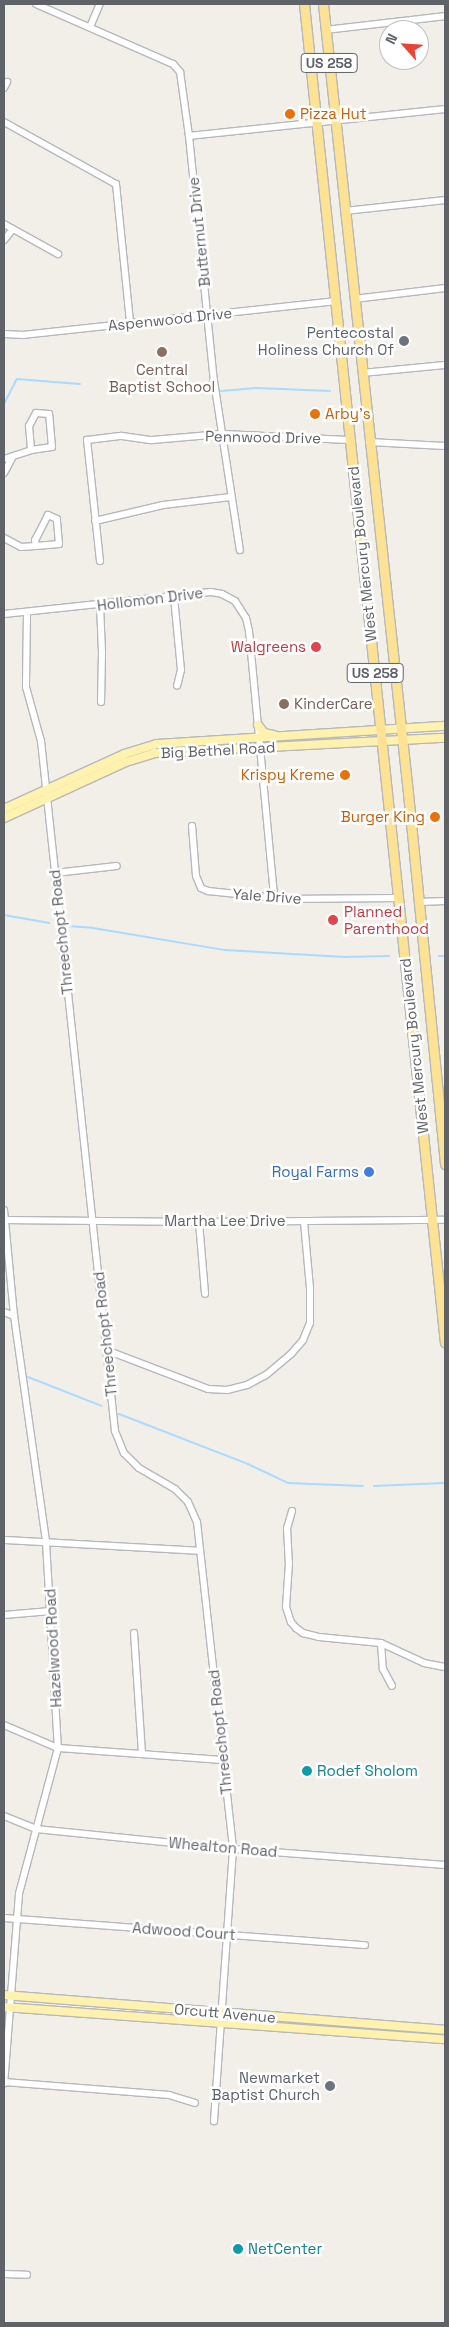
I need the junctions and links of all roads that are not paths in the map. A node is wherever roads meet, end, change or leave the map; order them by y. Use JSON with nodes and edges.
{"nodes":[{"id":1,"x":36,"y":4,"type":"edge"},
{"id":2,"x":100,"y":4,"type":"edge"},
{"id":3,"x":304,"y":4,"type":"edge"},
{"id":4,"x":323,"y":4,"type":"edge"},
{"id":5,"x":445,"y":16,"type":"edge"},
{"id":6,"x":90,"y":28,"type":"junction"},
{"id":7,"x":326,"y":30,"type":"junction"},
{"id":8,"x":445,"y":109,"type":"edge"},
{"id":9,"x":4,"y":122,"type":"edge"},
{"id":10,"x":335,"y":122,"type":"junction"},
{"id":11,"x":317,"y":123,"type":"junction"},
{"id":12,"x":189,"y":136,"type":"junction"},
{"id":13,"x":445,"y":200,"type":"edge"},
{"id":14,"x":345,"y":211,"type":"junction"},
{"id":15,"x":4,"y":224,"type":"edge"},
{"id":16,"x":13,"y":229,"type":"junction"},
{"id":17,"x":4,"y":240,"type":"edge"},
{"id":18,"x":58,"y":254,"type":"dead end"},
{"id":19,"x":445,"y":288,"type":"edge"},
{"id":20,"x":354,"y":299,"type":"junction"},
{"id":21,"x":336,"y":301,"type":"junction"},
{"id":22,"x":207,"y":314,"type":"junction"},
{"id":23,"x":130,"y":323,"type":"junction"},
{"id":24,"x":4,"y":334,"type":"edge"},
{"id":25,"x":445,"y":365,"type":"edge"},
{"id":26,"x":362,"y":373,"type":"junction"},
{"id":27,"x":222,"y":434,"type":"junction"},
{"id":28,"x":350,"y":440,"type":"junction"},
{"id":29,"x":369,"y":442,"type":"junction"},
{"id":30,"x":445,"y":446,"type":"edge"},
{"id":31,"x":31,"y":450,"type":"junction"},
{"id":32,"x":12,"y":458,"type":"junction"},
{"id":33,"x":4,"y":459,"type":"edge"},
{"id":34,"x":4,"y":473,"type":"edge"},
{"id":35,"x":231,"y":497,"type":"junction"},
{"id":36,"x":96,"y":521,"type":"junction"},
{"id":37,"x":4,"y":538,"type":"edge"},
{"id":38,"x":36,"y":546,"type":"junction"},
{"id":39,"x":240,"y":550,"type":"dead end"},
{"id":40,"x":100,"y":561,"type":"dead end"},
{"id":41,"x":174,"y":597,"type":"junction"},
{"id":42,"x":100,"y":605,"type":"junction"},
{"id":43,"x":26,"y":612,"type":"junction"},
{"id":44,"x":4,"y":614,"type":"edge"},
{"id":45,"x":177,"y":686,"type":"dead end"},
{"id":46,"x":101,"y":702,"type":"dead end"},
{"id":47,"x":258,"y":725,"type":"junction"},
{"id":48,"x":445,"y":726,"type":"edge"},
{"id":49,"x":401,"y":729,"type":"junction"},
{"id":50,"x":381,"y":730,"type":"junction"},
{"id":51,"x":281,"y":736,"type":"junction"},
{"id":52,"x":260,"y":738,"type":"junction"},
{"id":53,"x":445,"y":738,"type":"edge"},
{"id":54,"x":402,"y":741,"type":"junction"},
{"id":55,"x":382,"y":742,"type":"junction"},
{"id":56,"x":261,"y":747,"type":"junction"},
{"id":57,"x":46,"y":789,"type":"junction"},
{"id":58,"x":47,"y":799,"type":"junction"},
{"id":59,"x":4,"y":809,"type":"edge"},
{"id":60,"x":4,"y":818,"type":"edge"},
{"id":61,"x":192,"y":826,"type":"dead end"},
{"id":62,"x":117,"y":866,"type":"dead end"},
{"id":63,"x":55,"y":873,"type":"junction"},
{"id":64,"x":274,"y":898,"type":"junction"},
{"id":65,"x":398,"y":898,"type":"junction"},
{"id":66,"x":418,"y":902,"type":"junction"},
{"id":67,"x":445,"y":902,"type":"edge"},
{"id":68,"x":445,"y":1164,"type":"edge"},
{"id":69,"x":4,"y":1210,"type":"edge"},
{"id":70,"x":4,"y":1220,"type":"edge"},
{"id":71,"x":92,"y":1220,"type":"junction"},
{"id":72,"x":445,"y":1220,"type":"edge"},
{"id":73,"x":431,"y":1221,"type":"junction"},
{"id":74,"x":199,"y":1222,"type":"junction"},
{"id":75,"x":304,"y":1222,"type":"junction"},
{"id":76,"x":205,"y":1294,"type":"dead end"},
{"id":77,"x":4,"y":1312,"type":"edge"},
{"id":78,"x":14,"y":1316,"type":"junction"},
{"id":79,"x":445,"y":1343,"type":"edge"},
{"id":80,"x":106,"y":1350,"type":"junction"},
{"id":81,"x":292,"y":1511,"type":"dead end"},
{"id":82,"x":4,"y":1540,"type":"edge"},
{"id":83,"x":46,"y":1542,"type":"junction"},
{"id":84,"x":200,"y":1551,"type":"junction"},
{"id":85,"x":51,"y":1611,"type":"junction"},
{"id":86,"x":4,"y":1615,"type":"edge"},
{"id":87,"x":134,"y":1633,"type":"dead end"},
{"id":88,"x":381,"y":1643,"type":"junction"},
{"id":89,"x":445,"y":1667,"type":"edge"},
{"id":90,"x":392,"y":1686,"type":"dead end"},
{"id":91,"x":4,"y":1725,"type":"edge"},
{"id":92,"x":58,"y":1748,"type":"junction"},
{"id":93,"x":142,"y":1754,"type":"junction"},
{"id":94,"x":223,"y":1760,"type":"junction"},
{"id":95,"x":4,"y":1816,"type":"edge"},
{"id":96,"x":36,"y":1829,"type":"junction"},
{"id":97,"x":233,"y":1849,"type":"junction"},
{"id":98,"x":445,"y":1865,"type":"edge"},
{"id":99,"x":4,"y":1918,"type":"edge"},
{"id":100,"x":17,"y":1919,"type":"junction"},
{"id":101,"x":227,"y":1934,"type":"junction"},
{"id":102,"x":365,"y":1945,"type":"dead end"},
{"id":103,"x":7,"y":1996,"type":"edge"},
{"id":104,"x":7,"y":2007,"type":"edge"},
{"id":105,"x":222,"y":2012,"type":"junction"},
{"id":106,"x":221,"y":2023,"type":"junction"},
{"id":107,"x":411,"y":2027,"type":"junction"},
{"id":108,"x":445,"y":2030,"type":"edge"},
{"id":109,"x":382,"y":2036,"type":"junction"},
{"id":110,"x":445,"y":2039,"type":"edge"},
{"id":111,"x":4,"y":2083,"type":"edge"},
{"id":112,"x":195,"y":2103,"type":"dead end"},
{"id":113,"x":214,"y":2121,"type":"dead end"},
{"id":114,"x":4,"y":2274,"type":"edge"},
{"id":115,"x":27,"y":2275,"type":"dead end"}],
"edges":[{"from":1,"to":6,"type":"street","name":"Butternut Drive"},
{"from":2,"to":6,"type":"street"},
{"from":3,"to":11,"type":"highway","name":"West Mercury Boulevard","number":"US 258"},
{"from":4,"to":7,"type":"highway","name":"West Mercury Boulevard","number":"US 258"},
{"from":5,"to":7,"type":"street"},
{"from":6,"to":12,"type":"street","name":"Butternut Drive"},
{"from":7,"to":10,"type":"highway","name":"West Mercury Boulevard","number":"US 258"},
{"from":8,"to":10,"type":"street"},
{"from":9,"to":23,"type":"street"},
{"from":10,"to":11,"type":"street"},
{"from":10,"to":14,"type":"highway","name":"West Mercury Boulevard","number":"US 258"},
{"from":11,"to":12,"type":"street"},
{"from":11,"to":21,"type":"highway","name":"West Mercury Boulevard","number":"US 258"},
{"from":12,"to":22,"type":"street","name":"Butternut Drive"},
{"from":13,"to":14,"type":"street"},
{"from":14,"to":20,"type":"highway","name":"West Mercury Boulevard","number":"US 258"},
{"from":15,"to":16,"type":"street"},
{"from":16,"to":17,"type":"street"},
{"from":16,"to":18,"type":"street"},
{"from":19,"to":20,"type":"street"},
{"from":20,"to":26,"type":"highway","name":"West Mercury Boulevard","number":"US 258"},
{"from":21,"to":22,"type":"street","name":"Aspenwood Drive"},
{"from":21,"to":28,"type":"highway","name":"West Mercury Boulevard","number":"US 258"},
{"from":22,"to":23,"type":"street","name":"Aspenwood Drive"},
{"from":22,"to":27,"type":"street","name":"Butternut Drive"},
{"from":23,"to":24,"type":"street","name":"Aspenwood Drive"},
{"from":25,"to":26,"type":"street"},
{"from":26,"to":29,"type":"highway","name":"West Mercury Boulevard","number":"US 258"},
{"from":27,"to":28,"type":"street","name":"Pennwood Drive"},
{"from":27,"to":35,"type":"street","name":"Butternut Drive"},
{"from":27,"to":36,"type":"street","name":"Pennwood Drive"},
{"from":28,"to":50,"type":"highway","name":"West Mercury Boulevard","number":"US 258"},
{"from":29,"to":30,"type":"street"},
{"from":29,"to":49,"type":"highway","name":"West Mercury Boulevard","number":"US 258"},
{"from":31,"to":31,"type":"street"},
{"from":31,"to":32,"type":"street"},
{"from":32,"to":33,"type":"street"},
{"from":32,"to":34,"type":"street"},
{"from":35,"to":36,"type":"street"},
{"from":35,"to":39,"type":"street","name":"Butternut Drive"},
{"from":36,"to":40,"type":"street"},
{"from":37,"to":38,"type":"street"},
{"from":38,"to":38,"type":"street"},
{"from":41,"to":42,"type":"street","name":"Hollomon Drive"},
{"from":41,"to":45,"type":"street"},
{"from":41,"to":47,"type":"street","name":"Hollomon Drive"},
{"from":42,"to":43,"type":"street","name":"Hollomon Drive"},
{"from":42,"to":46,"type":"street"},
{"from":43,"to":44,"type":"street","name":"Hollomon Drive"},
{"from":43,"to":57,"type":"street","name":"Threechopt Road"},
{"from":47,"to":51,"type":"main road"},
{"from":47,"to":52,"type":"street","name":"Hollomon Drive"},
{"from":48,"to":49,"type":"main road","name":"Big Bethel Road"},
{"from":49,"to":50,"type":"main road","name":"Big Bethel Road"},
{"from":49,"to":54,"type":"highway","name":"West Mercury Boulevard","number":"US 258"},
{"from":50,"to":51,"type":"main road","name":"Big Bethel Road"},
{"from":50,"to":55,"type":"highway","name":"West Mercury Boulevard","number":"US 258"},
{"from":51,"to":52,"type":"main road","name":"Big Bethel Road"},
{"from":52,"to":56,"type":"street","name":"Hollomon Drive"},
{"from":52,"to":57,"type":"main road","name":"Big Bethel Road"},
{"from":53,"to":54,"type":"main road","name":"Big Bethel Road"},
{"from":54,"to":55,"type":"main road","name":"Big Bethel Road"},
{"from":54,"to":66,"type":"highway","name":"West Mercury Boulevard","number":"US 258"},
{"from":55,"to":56,"type":"main road","name":"Big Bethel Road"},
{"from":55,"to":65,"type":"highway","name":"West Mercury Boulevard","number":"US 258"},
{"from":56,"to":58,"type":"main road","name":"Big Bethel Road"},
{"from":56,"to":64,"type":"street"},
{"from":57,"to":58,"type":"street","name":"Threechopt Road"},
{"from":57,"to":59,"type":"main road","name":"Big Bethel Road"},
{"from":58,"to":60,"type":"main road","name":"Big Bethel Road"},
{"from":58,"to":63,"type":"street","name":"Threechopt Road"},
{"from":61,"to":64,"type":"street","name":"Yale Drive"},
{"from":62,"to":63,"type":"street"},
{"from":63,"to":71,"type":"street","name":"Threechopt Road"},
{"from":64,"to":65,"type":"street","name":"Yale Drive"},
{"from":65,"to":73,"type":"highway","name":"West Mercury Boulevard","number":"US 258"},
{"from":66,"to":67,"type":"street"},
{"from":66,"to":68,"type":"highway","name":"West Mercury Boulevard","number":"US 258"},
{"from":69,"to":70,"type":"street","name":"Hazelwood Road"},
{"from":70,"to":71,"type":"street","name":"Martha Lee Drive"},
{"from":70,"to":78,"type":"street","name":"Hazelwood Road"},
{"from":71,"to":74,"type":"street","name":"Martha Lee Drive"},
{"from":71,"to":80,"type":"street","name":"Threechopt Road"},
{"from":72,"to":73,"type":"street","name":"Martha Lee Drive"},
{"from":73,"to":75,"type":"street","name":"Martha Lee Drive"},
{"from":73,"to":79,"type":"highway","name":"West Mercury Boulevard","number":"US 258"},
{"from":74,"to":75,"type":"street","name":"Martha Lee Drive"},
{"from":74,"to":76,"type":"street"},
{"from":75,"to":80,"type":"street"},
{"from":77,"to":78,"type":"street"},
{"from":78,"to":83,"type":"street","name":"Hazelwood Road"},
{"from":80,"to":84,"type":"street","name":"Threechopt Road"},
{"from":81,"to":88,"type":"street"},
{"from":82,"to":83,"type":"street"},
{"from":83,"to":84,"type":"street"},
{"from":83,"to":85,"type":"street","name":"Hazelwood Road"},
{"from":84,"to":94,"type":"street","name":"Threechopt Road"},
{"from":85,"to":86,"type":"street"},
{"from":85,"to":92,"type":"street","name":"Hazelwood Road"},
{"from":87,"to":93,"type":"street"},
{"from":88,"to":89,"type":"street"},
{"from":88,"to":90,"type":"street"},
{"from":91,"to":92,"type":"street"},
{"from":92,"to":93,"type":"street"},
{"from":92,"to":96,"type":"street","name":"Hazelwood Road"},
{"from":93,"to":94,"type":"street"},
{"from":94,"to":97,"type":"street","name":"Threechopt Road"},
{"from":95,"to":96,"type":"street","name":"Whealton Road"},
{"from":96,"to":97,"type":"street","name":"Whealton Road"},
{"from":96,"to":100,"type":"street","name":"Hazelwood Road"},
{"from":97,"to":98,"type":"street","name":"Whealton Road"},
{"from":97,"to":101,"type":"street","name":"Threechopt Road"},
{"from":99,"to":100,"type":"street","name":"Adwood Court"},
{"from":100,"to":101,"type":"street","name":"Adwood Court"},
{"from":100,"to":103,"type":"street","name":"Hazelwood Road"},
{"from":101,"to":102,"type":"street","name":"Adwood Court"},
{"from":101,"to":105,"type":"street","name":"Threechopt Road"},
{"from":103,"to":104,"type":"street","name":"Hazelwood Road"},
{"from":103,"to":105,"type":"main road","name":"Orcutt Avenue"},
{"from":104,"to":106,"type":"main road","name":"Orcutt Avenue"},
{"from":104,"to":111,"type":"street","name":"Hazelwood Road"},
{"from":105,"to":106,"type":"street","name":"Threechopt Road"},
{"from":105,"to":107,"type":"main road","name":"Orcutt Avenue"},
{"from":106,"to":109,"type":"main road","name":"Orcutt Avenue"},
{"from":106,"to":113,"type":"street","name":"Threechopt Road"},
{"from":107,"to":108,"type":"main road","name":"Orcutt Avenue"},
{"from":107,"to":109,"type":"main road"},
{"from":109,"to":110,"type":"main road","name":"Orcutt Avenue"},
{"from":111,"to":112,"type":"street"},
{"from":114,"to":115,"type":"street"}]}
